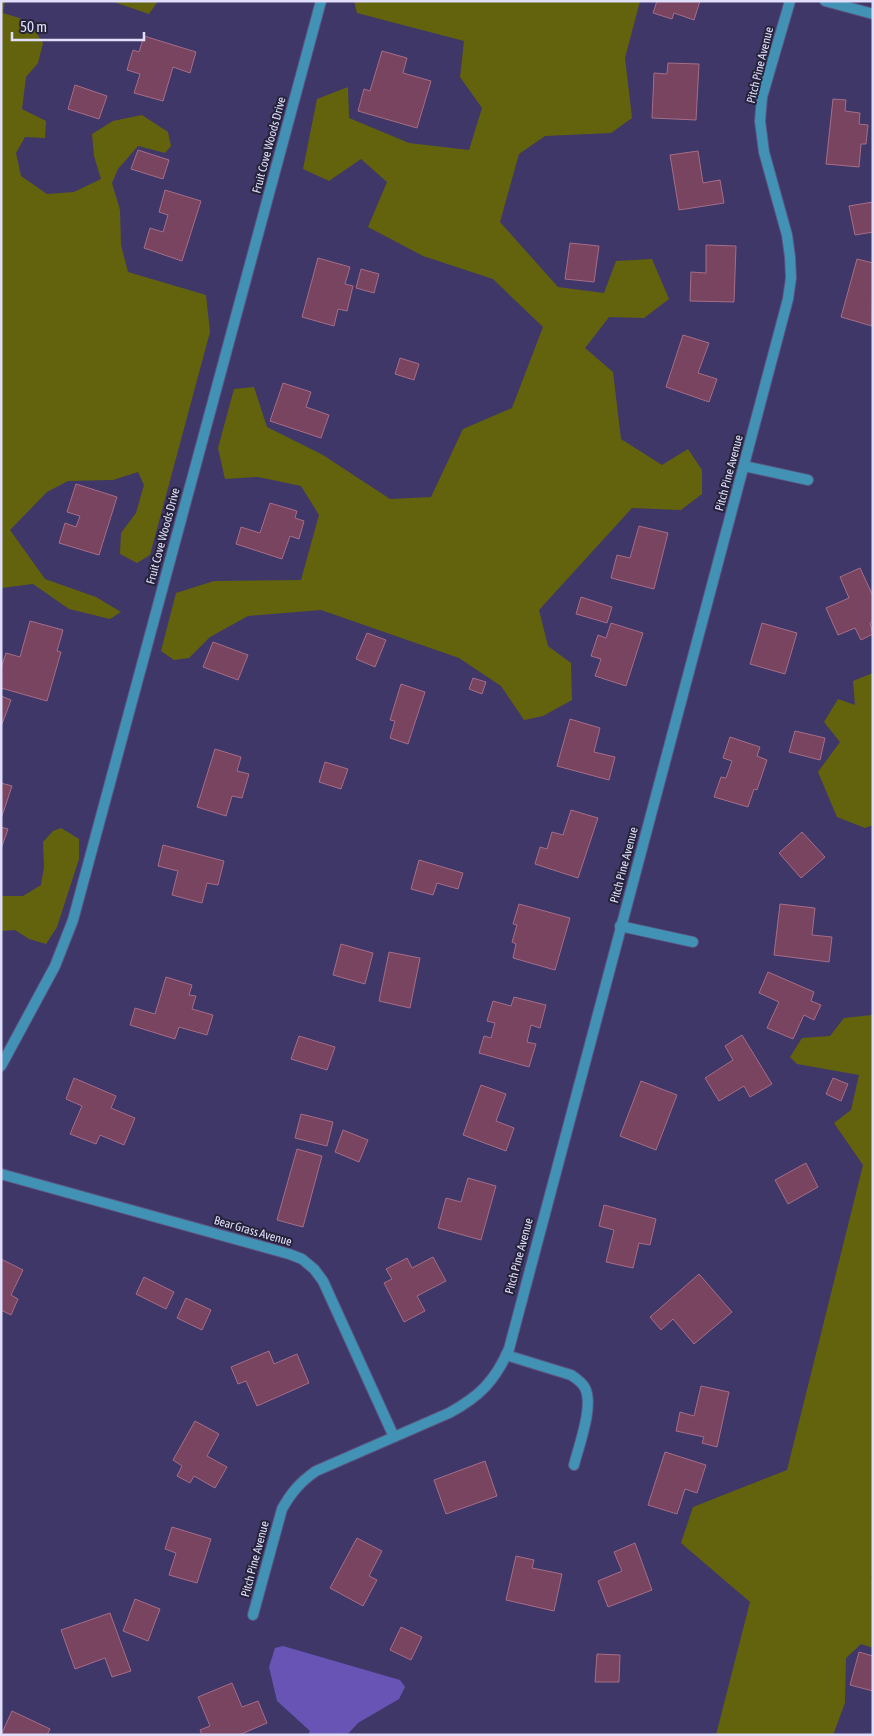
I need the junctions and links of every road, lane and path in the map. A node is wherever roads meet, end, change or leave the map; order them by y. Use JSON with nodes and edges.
{"nodes":[{"id":1,"x":321,"y":1,"type":"edge"},
{"id":2,"x":790,"y":1,"type":"edge"},
{"id":3,"x":825,"y":1,"type":"edge"},
{"id":4,"x":873,"y":14,"type":"edge"},
{"id":5,"x":744,"y":466,"type":"junction"},
{"id":6,"x":808,"y":480,"type":"dead end"},
{"id":7,"x":620,"y":926,"type":"junction"},
{"id":8,"x":693,"y":942,"type":"dead end"},
{"id":9,"x":1,"y":1066,"type":"edge"},
{"id":10,"x":1,"y":1174,"type":"edge"},
{"id":11,"x":506,"y":1355,"type":"junction"},
{"id":12,"x":394,"y":1438,"type":"junction"},
{"id":13,"x":574,"y":1465,"type":"dead end"},
{"id":14,"x":253,"y":1615,"type":"dead end"}],
"edges":[{"from":1,"to":9,"type":"street","name":"Fruit Cove Woods Drive"},
{"from":2,"to":5,"type":"street","name":"Pitch Pine Avenue"},
{"from":3,"to":4,"type":"street"},
{"from":5,"to":6,"type":"street"},
{"from":5,"to":7,"type":"street","name":"Pitch Pine Avenue"},
{"from":7,"to":8,"type":"street"},
{"from":7,"to":11,"type":"street","name":"Pitch Pine Avenue"},
{"from":10,"to":12,"type":"street","name":"Bear Grass Avenue"},
{"from":11,"to":12,"type":"street","name":"Pitch Pine Avenue"},
{"from":11,"to":13,"type":"street"},
{"from":12,"to":14,"type":"street","name":"Pitch Pine Avenue"}]}
